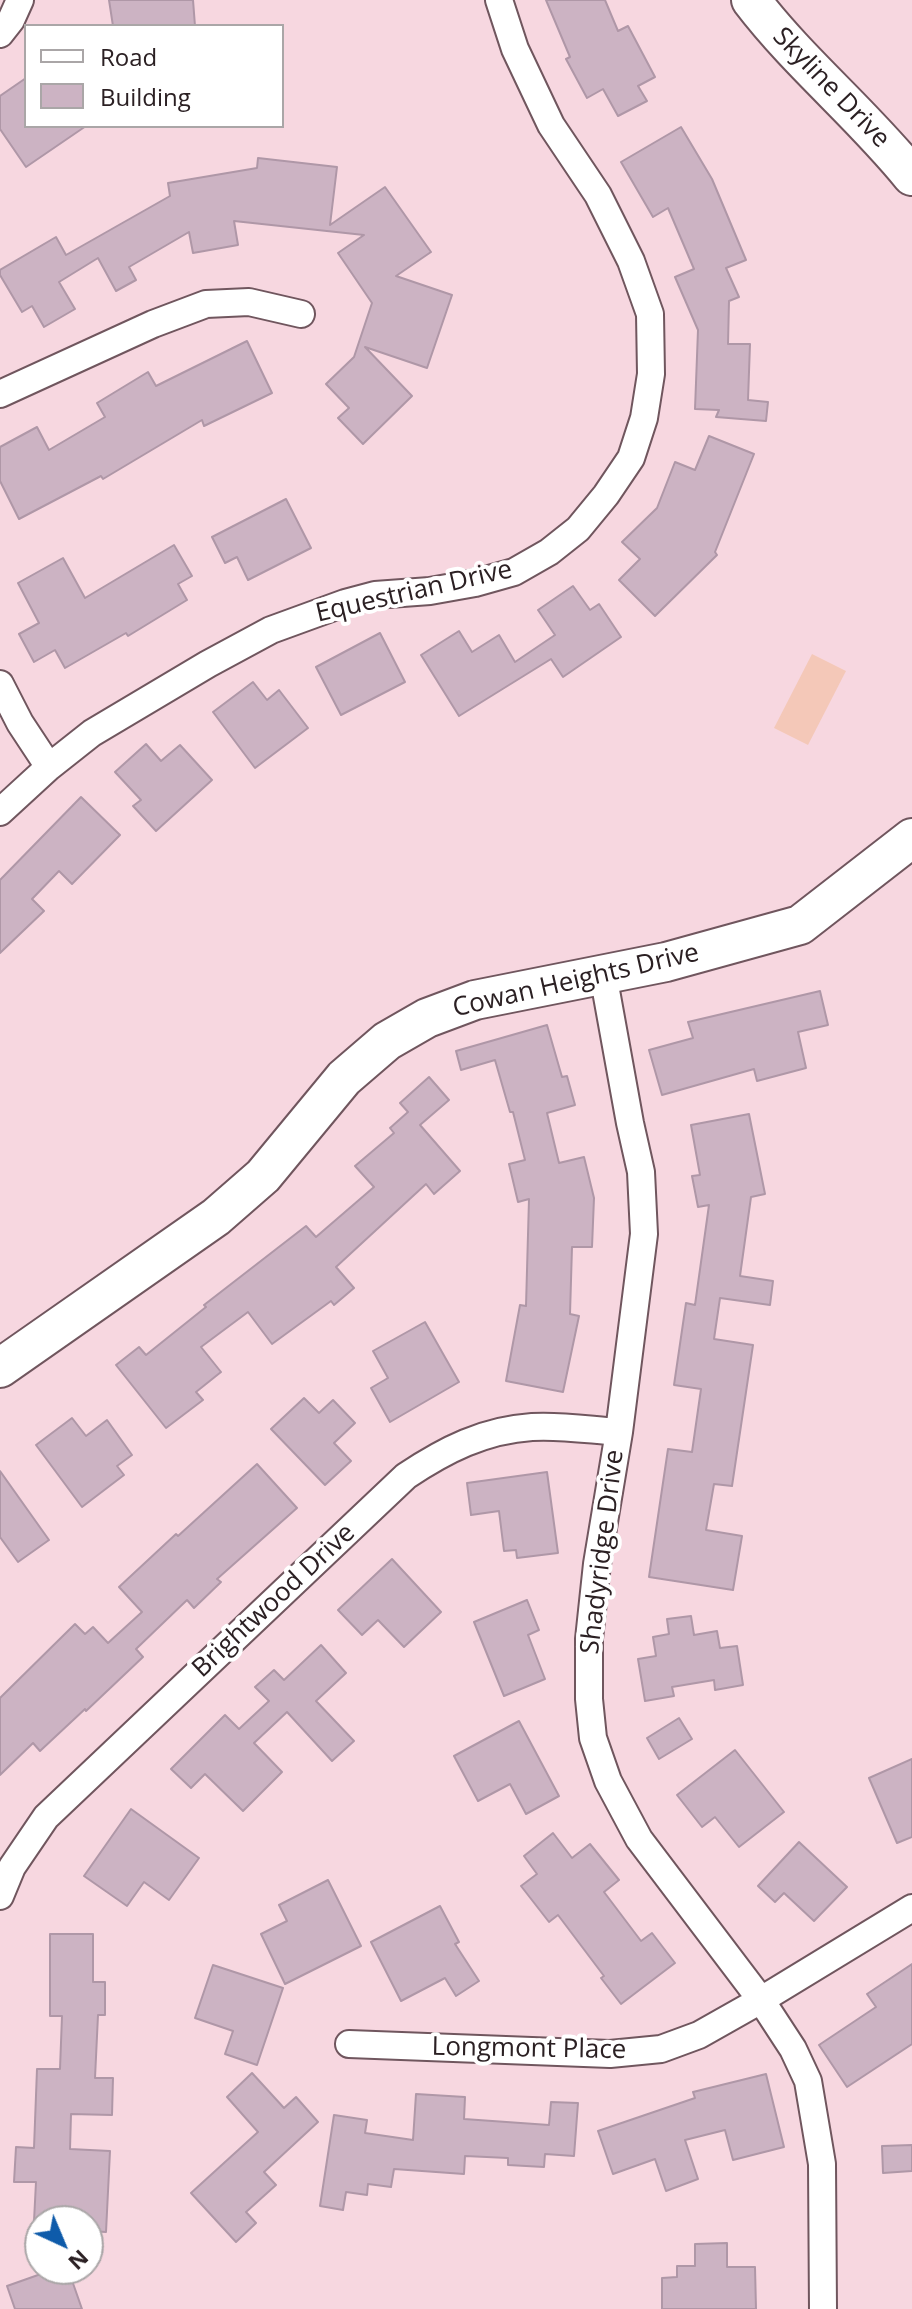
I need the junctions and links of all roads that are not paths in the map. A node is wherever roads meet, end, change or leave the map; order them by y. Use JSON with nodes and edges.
{"nodes":[{"id":1,"x":20,"y":0,"type":"edge"},
{"id":2,"x":499,"y":0,"type":"edge"},
{"id":3,"x":751,"y":0,"type":"edge"},
{"id":4,"x":0,"y":34,"type":"edge"},
{"id":5,"x":912,"y":176,"type":"edge"},
{"id":6,"x":301,"y":314,"type":"dead end"},
{"id":7,"x":0,"y":394,"type":"edge"},
{"id":8,"x":0,"y":684,"type":"edge"},
{"id":9,"x":49,"y":767,"type":"junction"},
{"id":10,"x":0,"y":812,"type":"edge"},
{"id":11,"x":912,"y":838,"type":"edge"},
{"id":12,"x":603,"y":974,"type":"junction"},
{"id":13,"x":0,"y":1368,"type":"edge"},
{"id":14,"x":619,"y":1432,"type":"junction"},
{"id":15,"x":0,"y":1896,"type":"edge"},
{"id":16,"x":912,"y":1908,"type":"edge"},
{"id":17,"x":761,"y":2000,"type":"junction"},
{"id":18,"x":349,"y":2044,"type":"dead end"},
{"id":19,"x":823,"y":2309,"type":"edge"}],
"edges":[{"from":1,"to":4,"type":"street"},
{"from":2,"to":9,"type":"street","name":"Equestrian Drive"},
{"from":3,"to":5,"type":"street","name":"Skyline Drive"},
{"from":6,"to":7,"type":"street"},
{"from":8,"to":9,"type":"street"},
{"from":9,"to":10,"type":"street","name":"Equestrian Drive"},
{"from":11,"to":12,"type":"street","name":"Cowan Heights Drive"},
{"from":12,"to":13,"type":"street","name":"Cowan Heights Drive"},
{"from":12,"to":14,"type":"street","name":"Shadyridge Drive"},
{"from":14,"to":15,"type":"street","name":"Brightwood Drive"},
{"from":14,"to":17,"type":"street","name":"Shadyridge Drive"},
{"from":16,"to":17,"type":"street","name":"Longmont Place"},
{"from":17,"to":18,"type":"street","name":"Longmont Place"},
{"from":17,"to":19,"type":"street","name":"Shadyridge Drive"}]}
